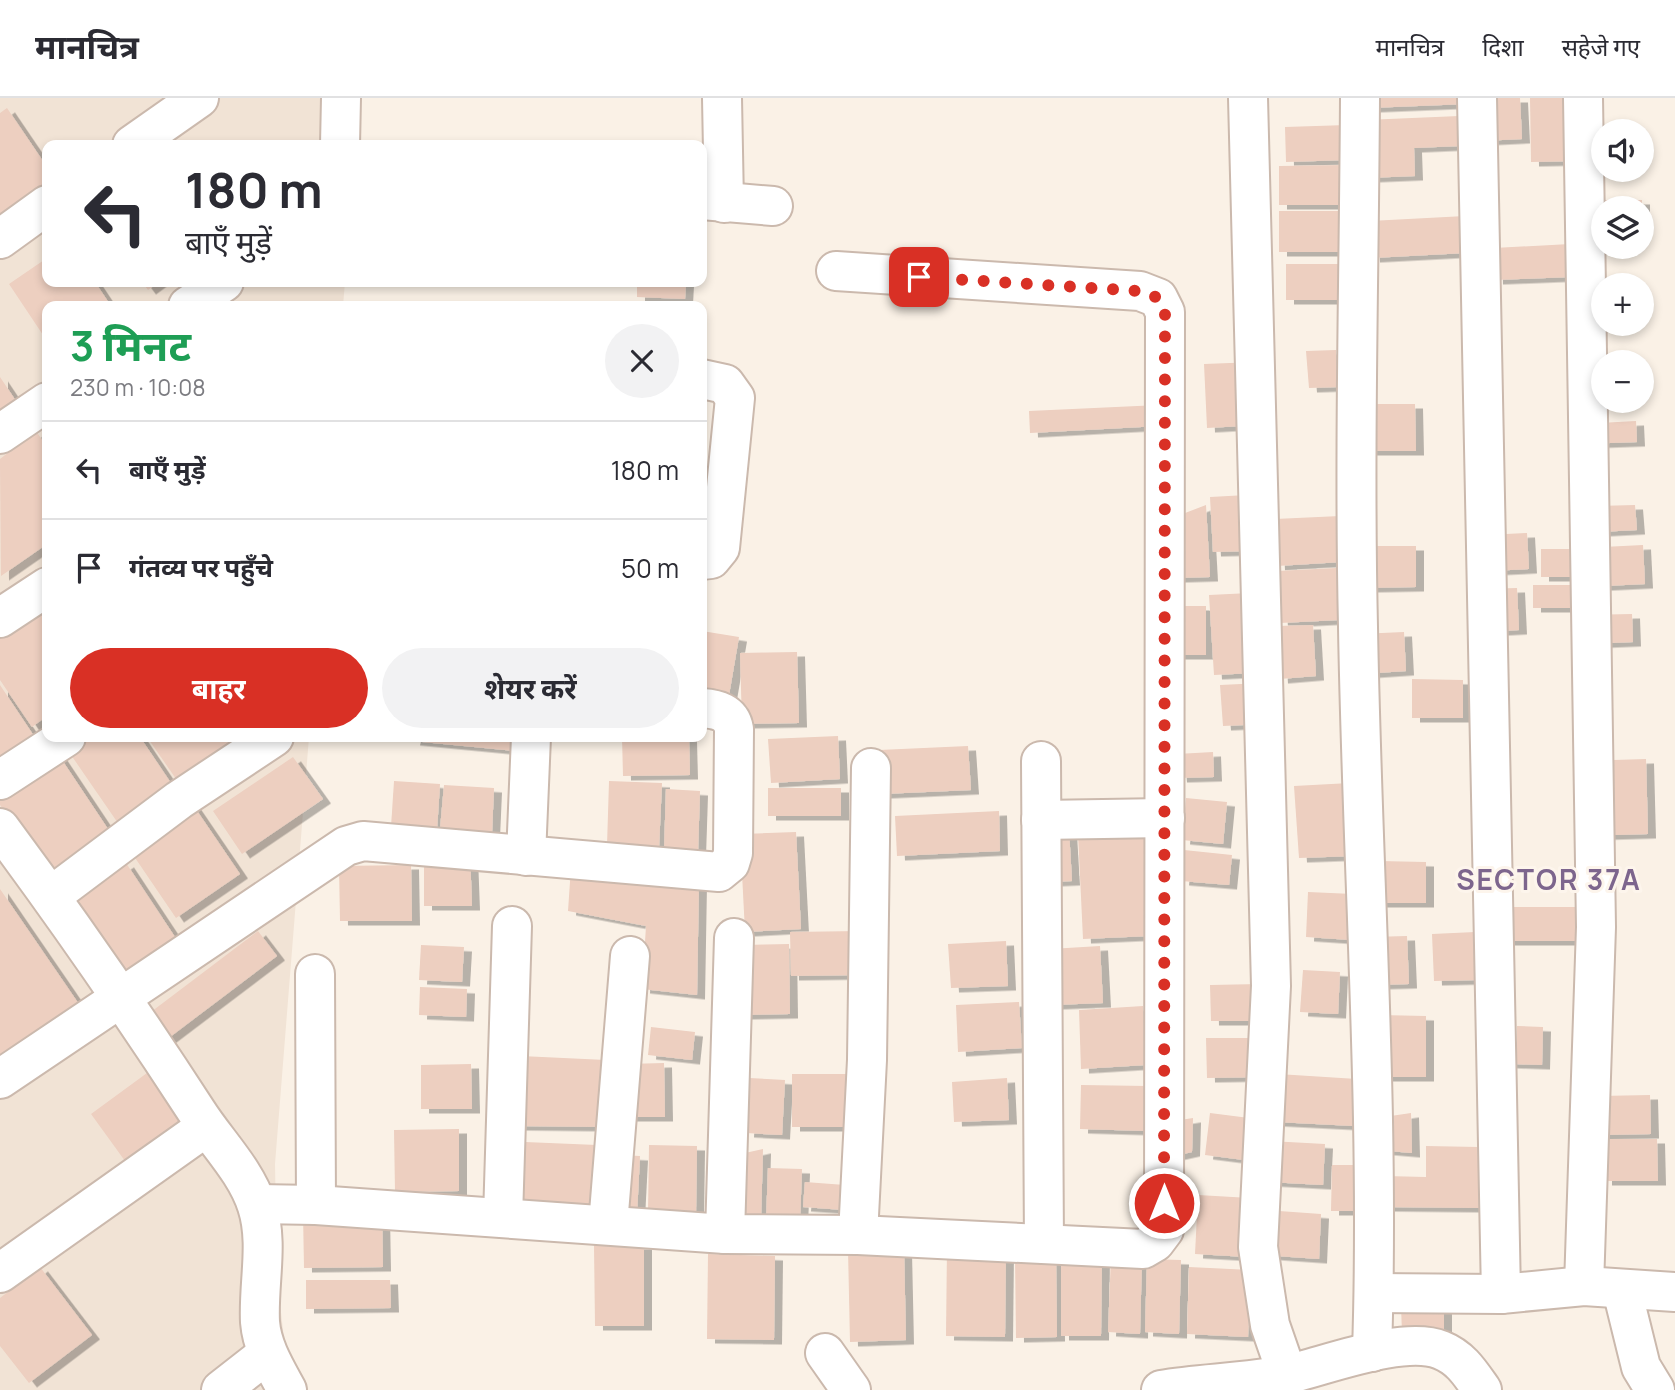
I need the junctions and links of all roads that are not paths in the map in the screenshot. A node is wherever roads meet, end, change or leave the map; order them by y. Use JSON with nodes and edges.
{"nodes":[{"id":1,"x":199,"y":98,"type":"edge"},
{"id":2,"x":341,"y":98,"type":"edge"},
{"id":3,"x":722,"y":98,"type":"edge"},
{"id":4,"x":1248,"y":98,"type":"edge"},
{"id":5,"x":1360,"y":98,"type":"edge"},
{"id":6,"x":1477,"y":98,"type":"edge"},
{"id":7,"x":1583,"y":98,"type":"edge"},
{"id":8,"x":139,"y":140,"type":"edge"},
{"id":9,"x":340,"y":140,"type":"edge"},
{"id":10,"x":713,"y":202,"type":"edge"},
{"id":11,"x":772,"y":206,"type":"dead end"},
{"id":12,"x":42,"y":209,"type":"edge"},
{"id":13,"x":0,"y":239,"type":"edge"},
{"id":14,"x":836,"y":271,"type":"dead end"},
{"id":15,"x":216,"y":287,"type":"edge"},
{"id":16,"x":196,"y":301,"type":"edge"},
{"id":17,"x":707,"y":380,"type":"edge"},
{"id":18,"x":42,"y":405,"type":"edge"},
{"id":19,"x":0,"y":434,"type":"edge"},
{"id":20,"x":707,"y":559,"type":"edge"},
{"id":21,"x":42,"y":590,"type":"edge"},
{"id":22,"x":0,"y":618,"type":"edge"},
{"id":23,"x":707,"y":709,"type":"edge"},
{"id":24,"x":58,"y":742,"type":"edge"},
{"id":25,"x":266,"y":742,"type":"edge"},
{"id":26,"x":531,"y":742,"type":"edge"},
{"id":27,"x":1041,"y":761,"type":"dead end"},
{"id":28,"x":871,"y":768,"type":"dead end"},
{"id":29,"x":0,"y":780,"type":"edge"},
{"id":30,"x":1165,"y":818,"type":"junction"},
{"id":31,"x":1041,"y":820,"type":"junction"},
{"id":32,"x":6,"y":849,"type":"edge"},
{"id":33,"x":526,"y":856,"type":"junction"},
{"id":34,"x":51,"y":896,"type":"junction"},
{"id":35,"x":512,"y":926,"type":"dead end"},
{"id":36,"x":734,"y":938,"type":"dead end"},
{"id":37,"x":630,"y":956,"type":"dead end"},
{"id":38,"x":315,"y":974,"type":"dead end"},
{"id":39,"x":121,"y":996,"type":"junction"},
{"id":40,"x":0,"y":1079,"type":"edge"},
{"id":41,"x":206,"y":1126,"type":"junction"},
{"id":42,"x":257,"y":1204,"type":"junction"},
{"id":43,"x":316,"y":1205,"type":"junction"},
{"id":44,"x":503,"y":1218,"type":"junction"},
{"id":45,"x":608,"y":1225,"type":"junction"},
{"id":46,"x":725,"y":1234,"type":"junction"},
{"id":47,"x":858,"y":1235,"type":"junction"},
{"id":48,"x":1044,"y":1244,"type":"junction"},
{"id":49,"x":0,"y":1273,"type":"edge"},
{"id":50,"x":1584,"y":1286,"type":"junction"},
{"id":51,"x":1622,"y":1290,"type":"junction"},
{"id":52,"x":1675,"y":1292,"type":"edge"},
{"id":53,"x":1374,"y":1293,"type":"junction"},
{"id":54,"x":1501,"y":1294,"type":"junction"},
{"id":55,"x":1372,"y":1352,"type":"junction"},
{"id":56,"x":825,"y":1353,"type":"dead end"},
{"id":57,"x":267,"y":1354,"type":"junction"},
{"id":58,"x":1287,"y":1374,"type":"junction"},
{"id":59,"x":1171,"y":1389,"type":"edge"},
{"id":60,"x":221,"y":1390,"type":"edge"},
{"id":61,"x":287,"y":1390,"type":"edge"},
{"id":62,"x":851,"y":1390,"type":"edge"},
{"id":63,"x":1482,"y":1390,"type":"edge"},
{"id":64,"x":1655,"y":1390,"type":"edge"}],
"edges":[{"from":1,"to":8,"type":"street"},
{"from":2,"to":9,"type":"street"},
{"from":3,"to":10,"type":"street"},
{"from":4,"to":58,"type":"street"},
{"from":5,"to":53,"type":"street"},
{"from":6,"to":54,"type":"street"},
{"from":7,"to":50,"type":"street"},
{"from":10,"to":11,"type":"street"},
{"from":12,"to":13,"type":"street"},
{"from":14,"to":30,"type":"street"},
{"from":15,"to":16,"type":"street"},
{"from":17,"to":20,"type":"street"},
{"from":18,"to":19,"type":"street"},
{"from":21,"to":22,"type":"street"},
{"from":23,"to":33,"type":"street"},
{"from":24,"to":29,"type":"street"},
{"from":25,"to":34,"type":"street"},
{"from":26,"to":33,"type":"street"},
{"from":27,"to":31,"type":"street"},
{"from":28,"to":47,"type":"street"},
{"from":30,"to":31,"type":"street"},
{"from":30,"to":48,"type":"street"},
{"from":31,"to":48,"type":"street"},
{"from":32,"to":34,"type":"street"},
{"from":33,"to":39,"type":"street"},
{"from":34,"to":39,"type":"street"},
{"from":35,"to":44,"type":"street"},
{"from":36,"to":46,"type":"street"},
{"from":37,"to":45,"type":"street"},
{"from":38,"to":43,"type":"street"},
{"from":39,"to":40,"type":"street"},
{"from":39,"to":41,"type":"street"},
{"from":41,"to":42,"type":"street"},
{"from":41,"to":49,"type":"street"},
{"from":42,"to":43,"type":"street"},
{"from":42,"to":57,"type":"street"},
{"from":43,"to":44,"type":"street"},
{"from":44,"to":45,"type":"street"},
{"from":45,"to":46,"type":"street"},
{"from":46,"to":47,"type":"street"},
{"from":47,"to":48,"type":"street"},
{"from":50,"to":51,"type":"street"},
{"from":50,"to":54,"type":"street"},
{"from":51,"to":52,"type":"street"},
{"from":51,"to":64,"type":"street"},
{"from":53,"to":54,"type":"street"},
{"from":53,"to":55,"type":"street"},
{"from":55,"to":58,"type":"street"},
{"from":55,"to":63,"type":"street"},
{"from":56,"to":62,"type":"street"},
{"from":57,"to":60,"type":"street"},
{"from":57,"to":61,"type":"street"},
{"from":58,"to":59,"type":"street"}]}
